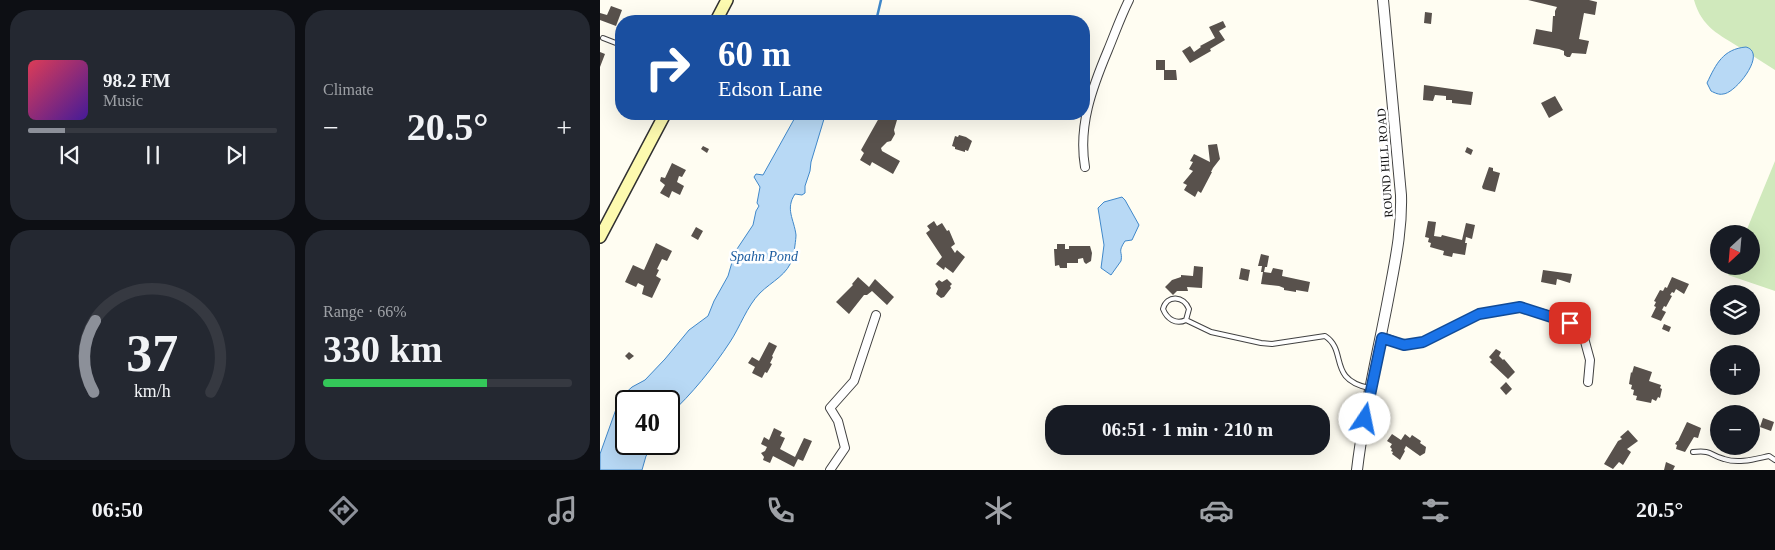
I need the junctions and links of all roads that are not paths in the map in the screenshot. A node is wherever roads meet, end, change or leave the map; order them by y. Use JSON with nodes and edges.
{"nodes":[{"id":1,"x":727,"y":0,"type":"edge"},
{"id":2,"x":1130,"y":0,"type":"edge"},
{"id":3,"x":1383,"y":0,"type":"edge"},
{"id":4,"x":719,"y":15,"type":"edge"},
{"id":5,"x":603,"y":38,"type":"dead end"},
{"id":6,"x":615,"y":43,"type":"edge"},
{"id":7,"x":1090,"y":96,"type":"edge"},
{"id":8,"x":662,"y":120,"type":"edge"},
{"id":9,"x":1085,"y":120,"type":"edge"},
{"id":10,"x":1085,"y":167,"type":"dead end"},
{"id":11,"x":600,"y":237,"type":"edge"},
{"id":12,"x":876,"y":315,"type":"dead end"},
{"id":13,"x":1186,"y":320,"type":"junction"},
{"id":14,"x":1382,"y":338,"type":"junction"},
{"id":15,"x":1588,"y":382,"type":"dead end"},
{"id":16,"x":1371,"y":389,"type":"junction"},
{"id":17,"x":1694,"y":452,"type":"dead end"},
{"id":18,"x":1775,"y":460,"type":"edge"},
{"id":19,"x":830,"y":470,"type":"edge"},
{"id":20,"x":1357,"y":470,"type":"edge"}],
"edges":[{"from":1,"to":4,"type":"main road"},
{"from":2,"to":7,"type":"street"},
{"from":3,"to":14,"type":"street","name":"ROUND HILL ROAD"},
{"from":5,"to":6,"type":"lane"},
{"from":8,"to":11,"type":"main road"},
{"from":9,"to":10,"type":"street"},
{"from":12,"to":19,"type":"street"},
{"from":13,"to":13,"type":"lane"},
{"from":13,"to":16,"type":"lane"},
{"from":14,"to":15,"type":"street"},
{"from":14,"to":16,"type":"street","name":"ROUND HILL ROAD"},
{"from":16,"to":20,"type":"street","name":"ROUND HILL ROAD"},
{"from":17,"to":18,"type":"lane"}]}
